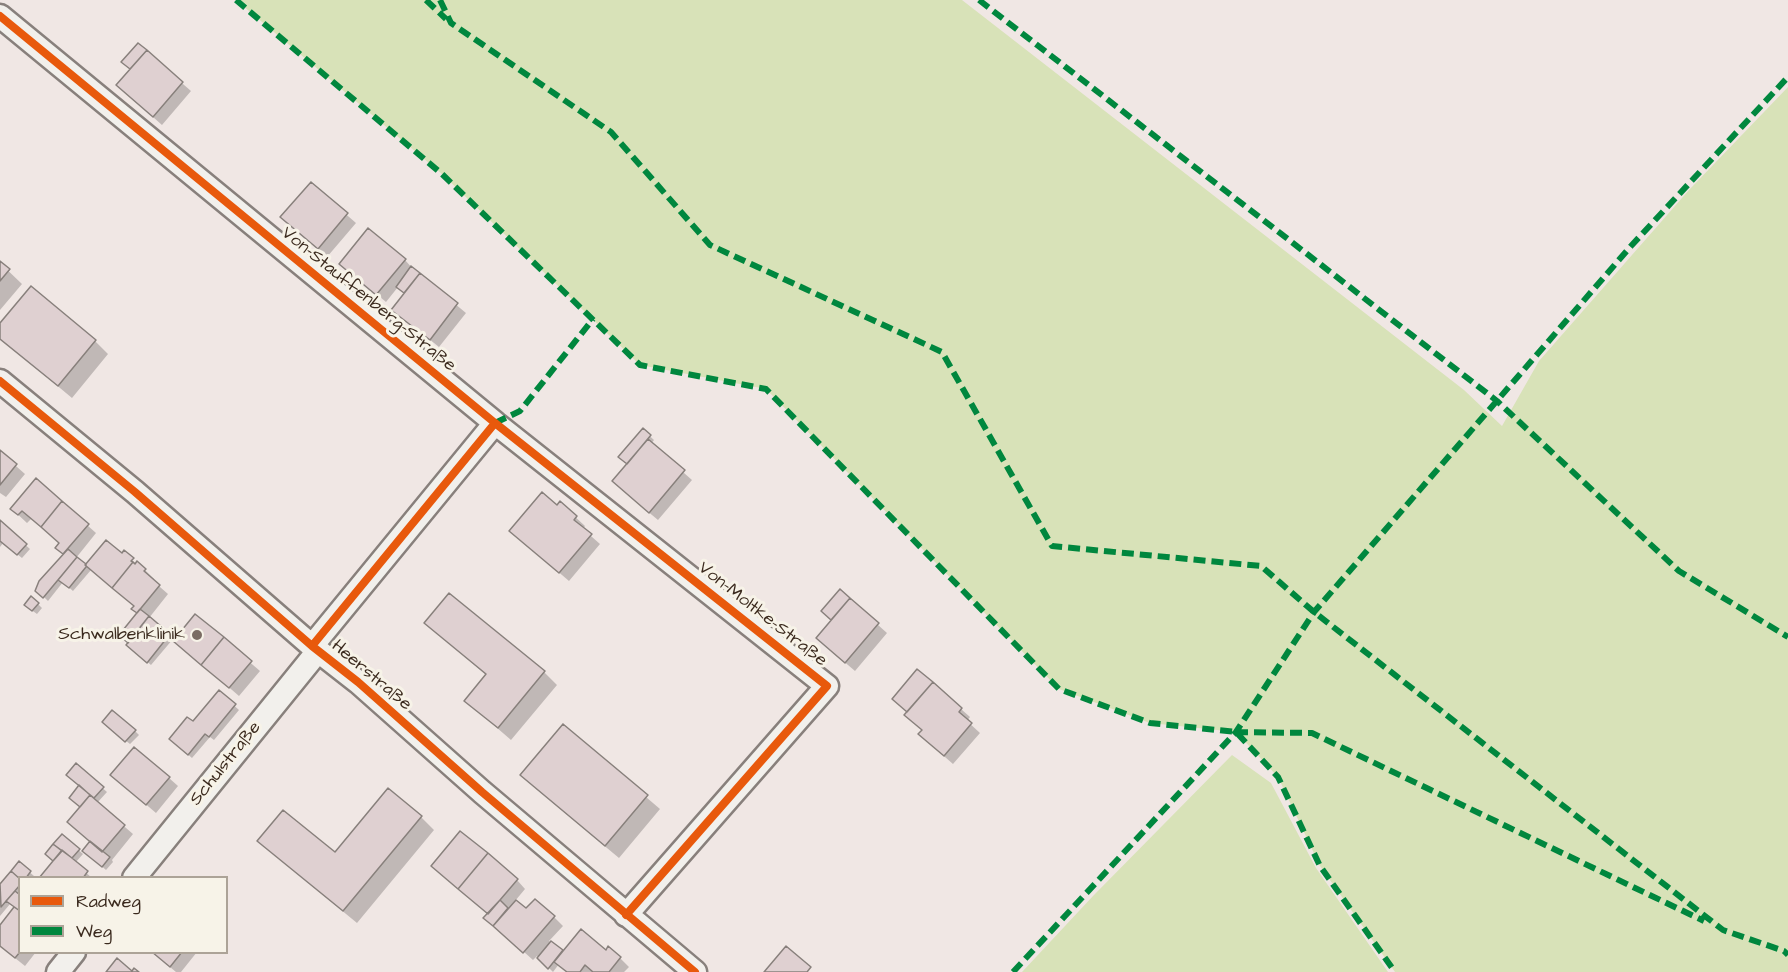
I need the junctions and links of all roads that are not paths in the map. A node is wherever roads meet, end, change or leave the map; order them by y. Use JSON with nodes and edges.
{"nodes":[{"id":1,"x":0,"y":16,"type":"edge"},
{"id":2,"x":0,"y":381,"type":"edge"},
{"id":3,"x":495,"y":423,"type":"junction"},
{"id":4,"x":315,"y":648,"type":"junction"},
{"id":5,"x":137,"y":876,"type":"edge"},
{"id":6,"x":626,"y":915,"type":"junction"},
{"id":7,"x":72,"y":954,"type":"edge"},
{"id":8,"x":58,"y":972,"type":"edge"},
{"id":9,"x":695,"y":972,"type":"edge"}],
"edges":[{"from":1,"to":3,"type":"street","name":"Von-Stauffenberg-Straße"},
{"from":2,"to":4,"type":"street","name":"Heerstraße"},
{"from":3,"to":4,"type":"street"},
{"from":3,"to":6,"type":"street","name":"Von-Moltke-Straße"},
{"from":4,"to":5,"type":"street","name":"Schulstraße"},
{"from":4,"to":6,"type":"street","name":"Heerstraße"},
{"from":6,"to":9,"type":"street","name":"Heerstraße"},
{"from":7,"to":8,"type":"street"}]}
